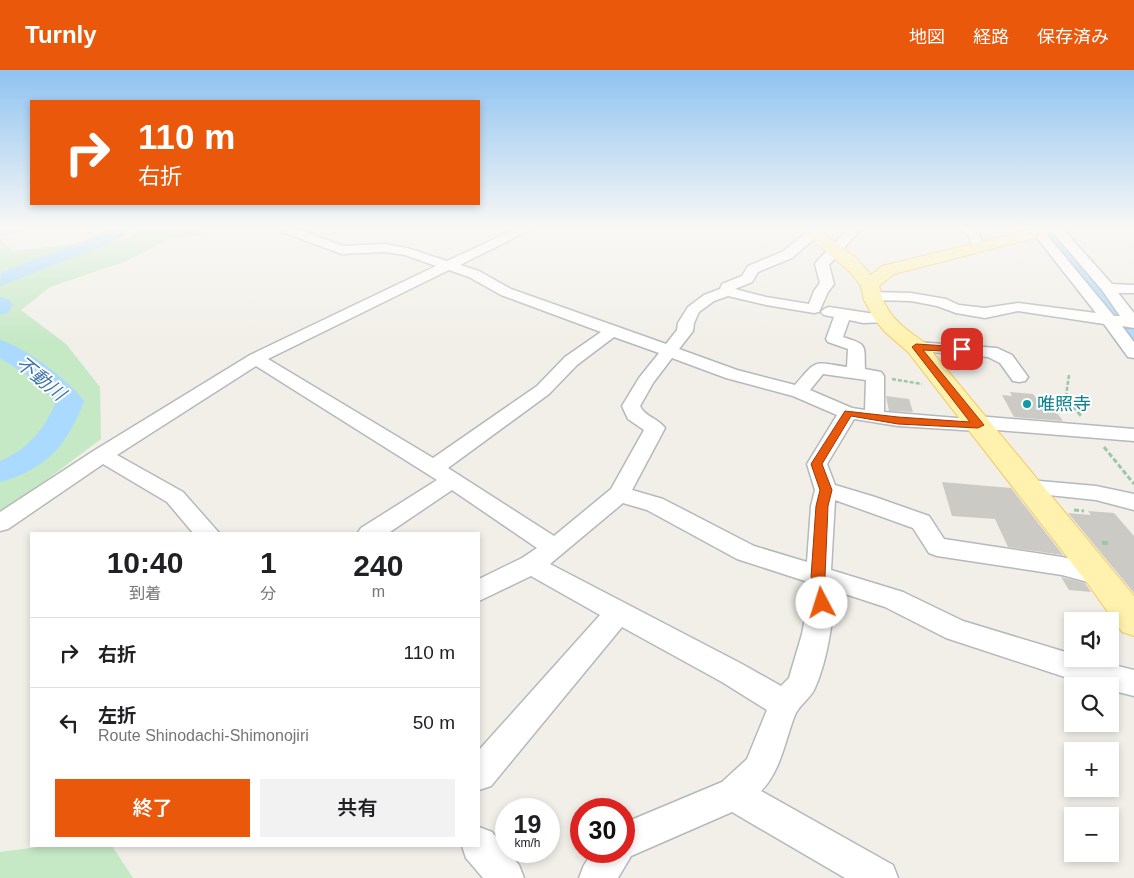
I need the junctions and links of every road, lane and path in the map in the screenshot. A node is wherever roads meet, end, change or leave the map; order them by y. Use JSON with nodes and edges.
{"nodes":[{"id":1,"x":446,"y":267,"type":"edge"},
{"id":2,"x":455,"y":267,"type":"edge"},
{"id":3,"x":759,"y":267,"type":"edge"},
{"id":4,"x":823,"y":267,"type":"edge"},
{"id":5,"x":847,"y":267,"type":"edge"},
{"id":6,"x":855,"y":267,"type":"edge"},
{"id":7,"x":863,"y":267,"type":"edge"},
{"id":8,"x":896,"y":267,"type":"edge"},
{"id":9,"x":1078,"y":267,"type":"edge"},
{"id":10,"x":1085,"y":267,"type":"edge"},
{"id":11,"x":864,"y":274,"type":"junction"},
{"id":12,"x":1108,"y":288,"type":"junction"},
{"id":13,"x":1134,"y":289,"type":"edge"},
{"id":14,"x":727,"y":291,"type":"junction"},
{"id":15,"x":814,"y":309,"type":"junction"},
{"id":16,"x":843,"y":315,"type":"junction"},
{"id":17,"x":883,"y":319,"type":"junction"},
{"id":18,"x":1125,"y":321,"type":"edge"},
{"id":19,"x":613,"y":330,"type":"junction"},
{"id":20,"x":916,"y":347,"type":"junction"},
{"id":21,"x":670,"y":352,"type":"junction"},
{"id":22,"x":1134,"y":353,"type":"edge"},
{"id":23,"x":256,"y":359,"type":"junction"},
{"id":24,"x":856,"y":373,"type":"junction"},
{"id":25,"x":1068,"y":375,"type":"dead end"},
{"id":26,"x":875,"y":376,"type":"junction"},
{"id":27,"x":1019,"y":377,"type":"dead end"},
{"id":28,"x":950,"y":390,"type":"junction"},
{"id":29,"x":799,"y":392,"type":"junction"},
{"id":30,"x":848,"y":413,"type":"junction"},
{"id":31,"x":874,"y":417,"type":"junction"},
{"id":32,"x":977,"y":423,"type":"junction"},
{"id":33,"x":1094,"y":431,"type":"junction"},
{"id":34,"x":1134,"y":435,"type":"edge"},
{"id":35,"x":102,"y":455,"type":"junction"},
{"id":36,"x":443,"y":474,"type":"junction"},
{"id":37,"x":1134,"y":484,"type":"edge"},
{"id":38,"x":1028,"y":487,"type":"junction"},
{"id":39,"x":826,"y":490,"type":"junction"},
{"id":40,"x":619,"y":494,"type":"junction"},
{"id":41,"x":1134,"y":502,"type":"edge"},
{"id":42,"x":0,"y":522,"type":"edge"},
{"id":43,"x":206,"y":532,"type":"edge"},
{"id":44,"x":371,"y":532,"type":"edge"},
{"id":45,"x":555,"y":548,"type":"junction"},
{"id":46,"x":531,"y":565,"type":"junction"},
{"id":47,"x":818,"y":577,"type":"junction"},
{"id":48,"x":1115,"y":588,"type":"edge"},
{"id":49,"x":480,"y":590,"type":"edge"},
{"id":50,"x":619,"y":612,"type":"junction"},
{"id":51,"x":1134,"y":622,"type":"edge"},
{"id":52,"x":1134,"y":683,"type":"edge"},
{"id":53,"x":784,"y":704,"type":"junction"},
{"id":54,"x":480,"y":773,"type":"edge"},
{"id":55,"x":734,"y":794,"type":"junction"},
{"id":56,"x":635,"y":836,"type":"edge"},
{"id":57,"x":480,"y":846,"type":"edge"},
{"id":58,"x":607,"y":863,"type":"edge"},
{"id":59,"x":506,"y":878,"type":"edge"},
{"id":60,"x":597,"y":878,"type":"edge"},
{"id":61,"x":880,"y":878,"type":"edge"}],
"edges":[{"from":1,"to":23,"type":"street"},
{"from":2,"to":19,"type":"street"},
{"from":3,"to":14,"type":"street"},
{"from":4,"to":15,"type":"street"},
{"from":5,"to":11,"type":"street"},
{"from":6,"to":11,"type":"main road"},
{"from":7,"to":11,"type":"street"},
{"from":8,"to":11,"type":"main road"},
{"from":9,"to":18,"type":"street"},
{"from":10,"to":12,"type":"street"},
{"from":11,"to":17,"type":"main road"},
{"from":11,"to":18,"type":"street"},
{"from":12,"to":13,"type":"street"},
{"from":12,"to":18,"type":"street"},
{"from":14,"to":15,"type":"street"},
{"from":14,"to":21,"type":"street"},
{"from":15,"to":16,"type":"street"},
{"from":16,"to":17,"type":"street"},
{"from":16,"to":24,"type":"street"},
{"from":17,"to":20,"type":"main road"},
{"from":18,"to":22,"type":"street"},
{"from":19,"to":21,"type":"street"},
{"from":19,"to":36,"type":"street"},
{"from":20,"to":27,"type":"street"},
{"from":20,"to":28,"type":"main road"},
{"from":21,"to":29,"type":"street"},
{"from":21,"to":40,"type":"street"},
{"from":23,"to":35,"type":"street"},
{"from":23,"to":36,"type":"street"},
{"from":24,"to":26,"type":"street"},
{"from":24,"to":29,"type":"street"},
{"from":25,"to":33,"type":"path"},
{"from":26,"to":28,"type":"path"},
{"from":26,"to":31,"type":"street"},
{"from":28,"to":32,"type":"main road"},
{"from":29,"to":30,"type":"street"},
{"from":30,"to":31,"type":"street"},
{"from":30,"to":39,"type":"street"},
{"from":31,"to":32,"type":"street"},
{"from":32,"to":33,"type":"street"},
{"from":32,"to":38,"type":"main road"},
{"from":33,"to":34,"type":"street"},
{"from":33,"to":37,"type":"path"},
{"from":35,"to":42,"type":"street"},
{"from":35,"to":43,"type":"street"},
{"from":36,"to":44,"type":"street"},
{"from":36,"to":45,"type":"street"},
{"from":38,"to":41,"type":"street"},
{"from":38,"to":48,"type":"main road"},
{"from":39,"to":47,"type":"street"},
{"from":39,"to":48,"type":"street"},
{"from":40,"to":45,"type":"street"},
{"from":40,"to":47,"type":"street"},
{"from":45,"to":46,"type":"street"},
{"from":46,"to":49,"type":"street"},
{"from":46,"to":50,"type":"street"},
{"from":47,"to":52,"type":"street"},
{"from":47,"to":53,"type":"street"},
{"from":48,"to":51,"type":"main road"},
{"from":50,"to":53,"type":"street"},
{"from":50,"to":54,"type":"street"},
{"from":53,"to":55,"type":"street"},
{"from":55,"to":56,"type":"street"},
{"from":55,"to":61,"type":"street"},
{"from":57,"to":59,"type":"street"},
{"from":58,"to":60,"type":"street"}]}
